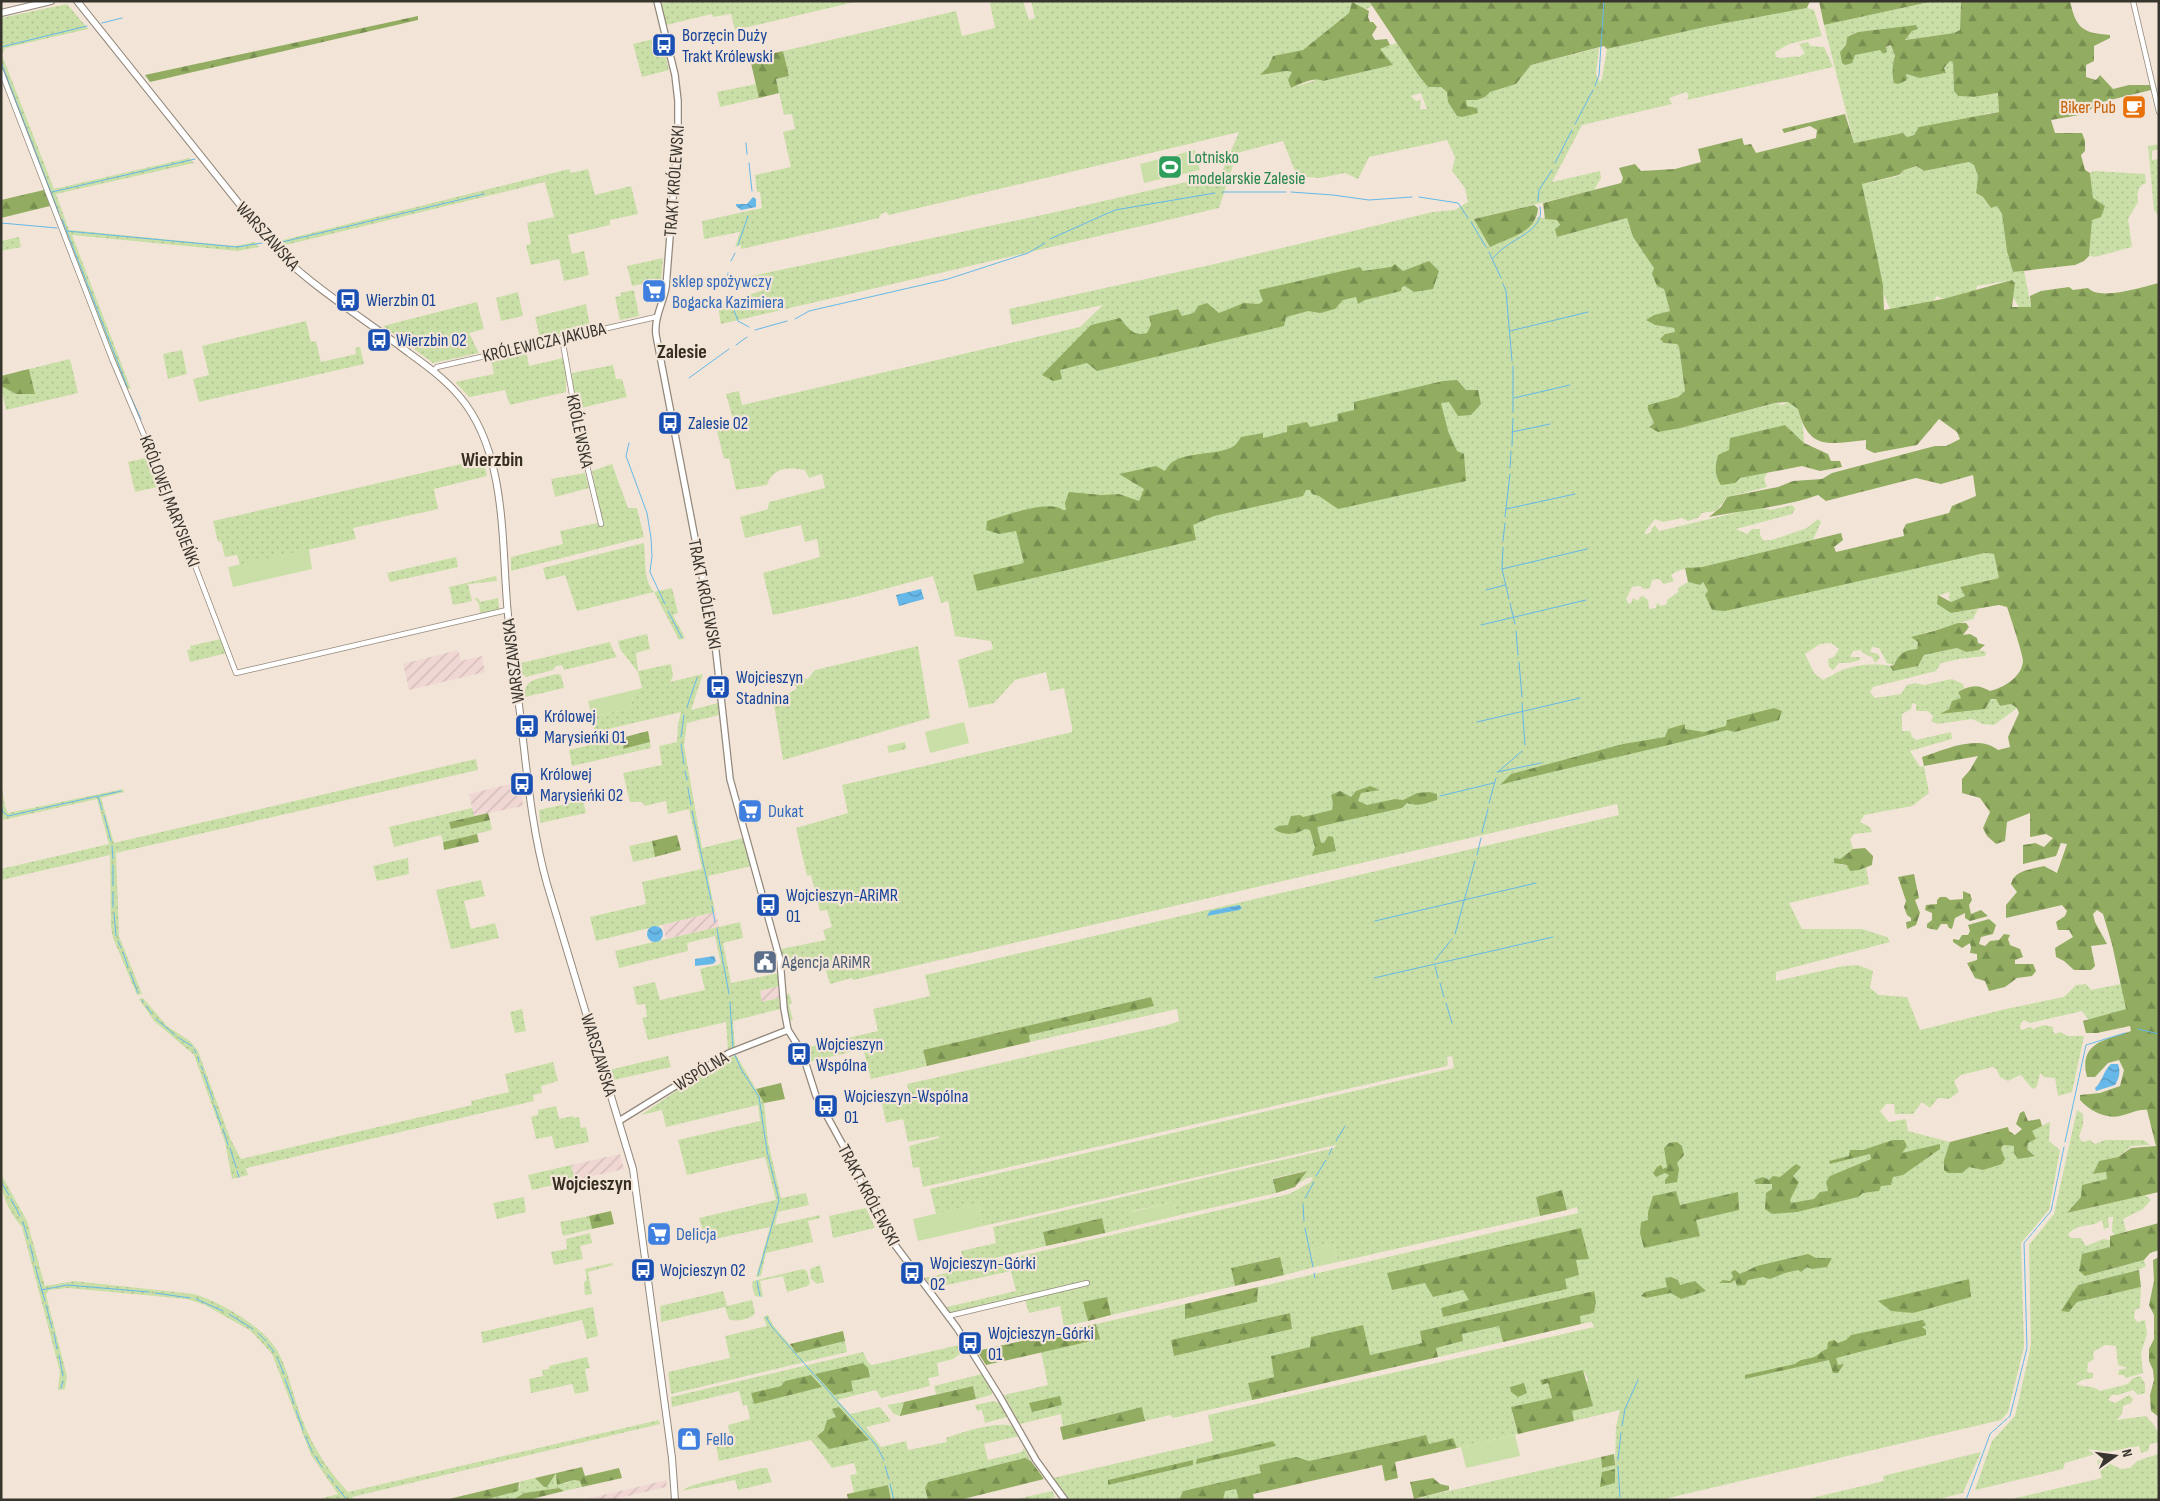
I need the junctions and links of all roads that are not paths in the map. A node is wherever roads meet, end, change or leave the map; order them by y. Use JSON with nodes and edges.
{"nodes":[{"id":1,"x":51,"y":1,"type":"edge"},
{"id":2,"x":77,"y":1,"type":"edge"},
{"id":3,"x":657,"y":1,"type":"edge"},
{"id":4,"x":2133,"y":1,"type":"edge"},
{"id":5,"x":1,"y":13,"type":"edge"},
{"id":6,"x":1,"y":71,"type":"edge"},
{"id":7,"x":2159,"y":112,"type":"edge"},
{"id":8,"x":656,"y":317,"type":"junction"},
{"id":9,"x":562,"y":338,"type":"junction"},
{"id":10,"x":433,"y":371,"type":"junction"},
{"id":11,"x":600,"y":524,"type":"dead end"},
{"id":12,"x":507,"y":610,"type":"junction"},
{"id":13,"x":788,"y":1030,"type":"junction"},
{"id":14,"x":619,"y":1121,"type":"junction"},
{"id":15,"x":1087,"y":1283,"type":"dead end"},
{"id":16,"x":948,"y":1316,"type":"junction"},
{"id":17,"x":675,"y":1500,"type":"edge"},
{"id":18,"x":1065,"y":1500,"type":"edge"}],
"edges":[{"from":1,"to":5,"type":"main road"},
{"from":2,"to":10,"type":"main road","name":"WARSZAWSKA"},
{"from":3,"to":8,"type":"street","name":"TRAKT KRÓLEWSKI"},
{"from":4,"to":7,"type":"street"},
{"from":6,"to":12,"type":"street","name":"KRÓLOWEJ MARYSIEŃKI"},
{"from":8,"to":9,"type":"street","name":"KRÓLEWICZA JAKUBA"},
{"from":8,"to":13,"type":"street","name":"TRAKT KRÓLEWSKI"},
{"from":9,"to":10,"type":"street","name":"KRÓLEWICZA JAKUBA"},
{"from":9,"to":11,"type":"street","name":"KRÓLEWSKA"},
{"from":10,"to":12,"type":"main road","name":"WARSZAWSKA"},
{"from":12,"to":14,"type":"main road","name":"WARSZAWSKA"},
{"from":13,"to":14,"type":"street","name":"WSPÓLNA"},
{"from":13,"to":16,"type":"street","name":"TRAKT KRÓLEWSKI"},
{"from":14,"to":17,"type":"main road","name":"WARSZAWSKA"},
{"from":15,"to":16,"type":"street"},
{"from":16,"to":18,"type":"street","name":"TRAKT KRÓLEWSKI"}]}
